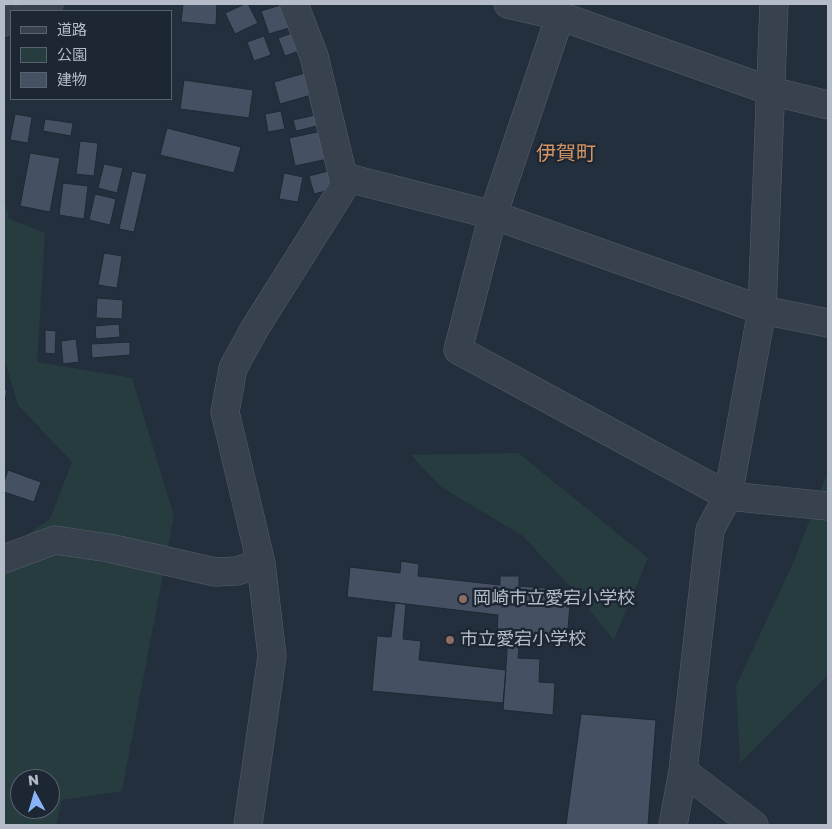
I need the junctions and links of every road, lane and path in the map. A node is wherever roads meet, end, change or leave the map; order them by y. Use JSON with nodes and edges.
{"nodes":[{"id":1,"x":49,"y":4,"type":"edge"},
{"id":2,"x":294,"y":4,"type":"edge"},
{"id":3,"x":508,"y":4,"type":"edge"},
{"id":4,"x":774,"y":4,"type":"edge"},
{"id":5,"x":33,"y":10,"type":"edge"},
{"id":6,"x":560,"y":16,"type":"junction"},
{"id":7,"x":770,"y":92,"type":"junction"},
{"id":8,"x":828,"y":105,"type":"edge"},
{"id":9,"x":344,"y":177,"type":"junction"},
{"id":10,"x":493,"y":215,"type":"junction"},
{"id":11,"x":762,"y":310,"type":"junction"},
{"id":12,"x":828,"y":323,"type":"edge"},
{"id":13,"x":728,"y":496,"type":"junction"},
{"id":14,"x":828,"y":506,"type":"edge"},
{"id":15,"x":4,"y":559,"type":"edge"},
{"id":16,"x":261,"y":563,"type":"junction"},
{"id":17,"x":683,"y":771,"type":"junction"},
{"id":18,"x":248,"y":825,"type":"edge"},
{"id":19,"x":673,"y":825,"type":"edge"},
{"id":20,"x":754,"y":825,"type":"edge"}],
"edges":[{"from":1,"to":5,"type":"street"},
{"from":2,"to":9,"type":"street"},
{"from":3,"to":6,"type":"street"},
{"from":4,"to":7,"type":"street"},
{"from":6,"to":7,"type":"street"},
{"from":6,"to":10,"type":"street"},
{"from":7,"to":8,"type":"street"},
{"from":7,"to":11,"type":"street"},
{"from":9,"to":10,"type":"street"},
{"from":9,"to":16,"type":"street"},
{"from":10,"to":11,"type":"street"},
{"from":10,"to":13,"type":"street"},
{"from":11,"to":12,"type":"street"},
{"from":11,"to":13,"type":"street"},
{"from":13,"to":14,"type":"street"},
{"from":13,"to":17,"type":"street"},
{"from":15,"to":16,"type":"street"},
{"from":16,"to":18,"type":"street"},
{"from":17,"to":19,"type":"street"},
{"from":17,"to":20,"type":"street"}]}
